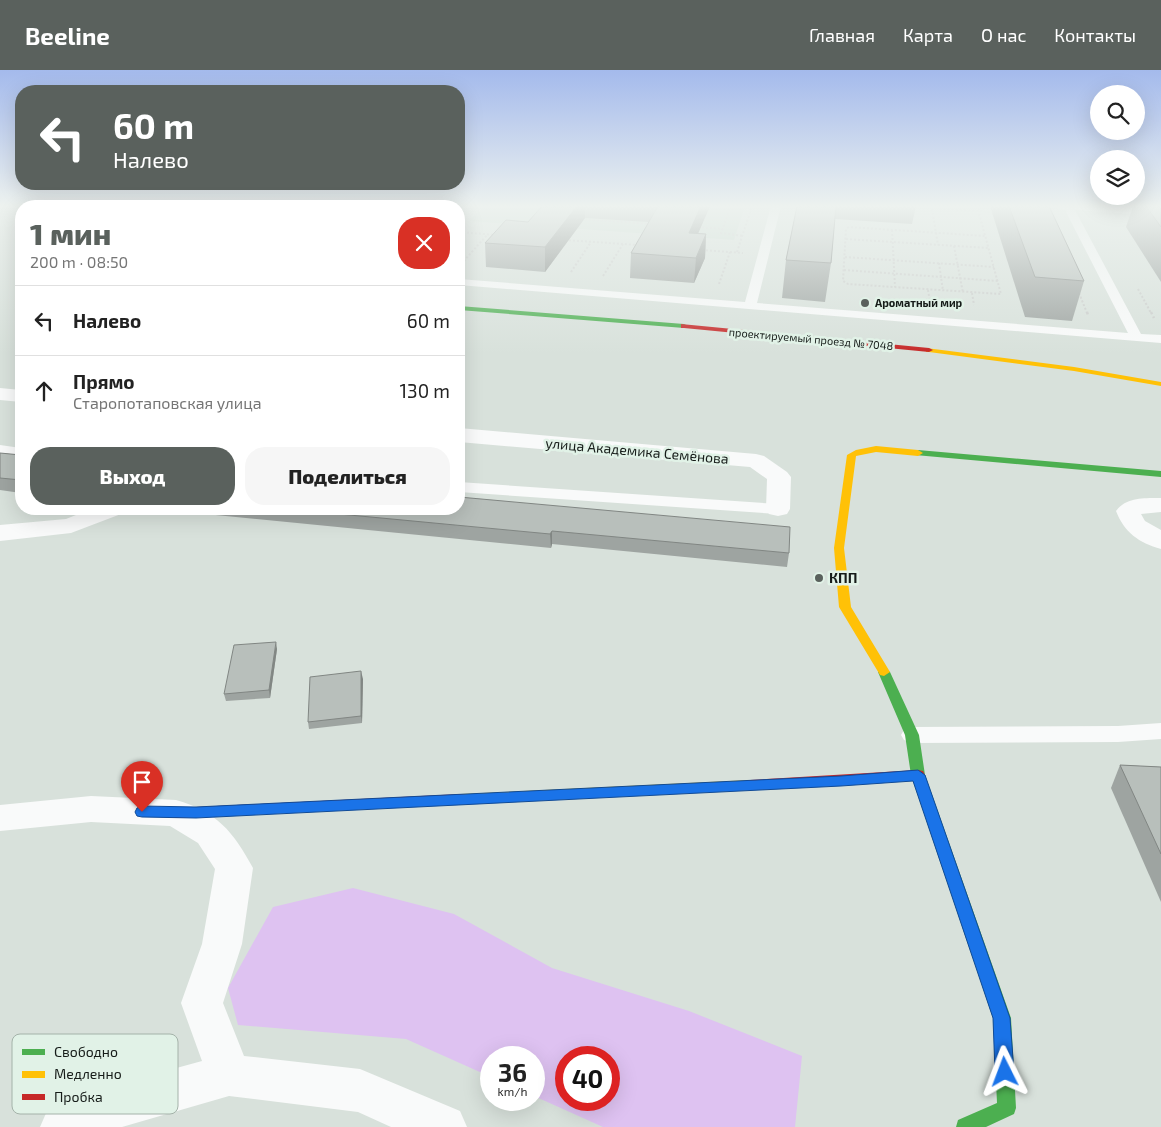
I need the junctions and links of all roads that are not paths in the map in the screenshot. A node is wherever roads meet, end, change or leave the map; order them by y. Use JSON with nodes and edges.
{"nodes":[{"id":1,"x":764,"y":255,"type":"edge"},
{"id":2,"x":1094,"y":255,"type":"edge"},
{"id":3,"x":465,"y":282,"type":"edge"},
{"id":4,"x":750,"y":306,"type":"junction"},
{"id":5,"x":465,"y":309,"type":"edge"},
{"id":6,"x":1136,"y":336,"type":"junction"},
{"id":7,"x":1161,"y":338,"type":"edge"},
{"id":8,"x":1161,"y":384,"type":"edge"},
{"id":9,"x":0,"y":394,"type":"edge"},
{"id":10,"x":15,"y":395,"type":"edge"},
{"id":11,"x":465,"y":436,"type":"edge"},
{"id":12,"x":0,"y":450,"type":"edge"},
{"id":13,"x":15,"y":451,"type":"edge"},
{"id":14,"x":1161,"y":474,"type":"edge"},
{"id":15,"x":465,"y":487,"type":"edge"},
{"id":16,"x":1160,"y":504,"type":"edge"},
{"id":17,"x":778,"y":509,"type":"joint"},
{"id":18,"x":98,"y":515,"type":"edge"},
{"id":19,"x":0,"y":533,"type":"edge"},
{"id":20,"x":1161,"y":541,"type":"edge"},
{"id":21,"x":1161,"y":731,"type":"edge"},
{"id":22,"x":912,"y":735,"type":"junction"},
{"id":23,"x":918,"y":775,"type":"junction"},
{"id":24,"x":176,"y":813,"type":"junction"},
{"id":25,"x":0,"y":818,"type":"edge"},
{"id":26,"x":229,"y":1075,"type":"junction"},
{"id":27,"x":178,"y":1089,"type":"edge"},
{"id":28,"x":89,"y":1114,"type":"edge"},
{"id":29,"x":63,"y":1127,"type":"edge"},
{"id":30,"x":444,"y":1127,"type":"edge"},
{"id":31,"x":965,"y":1127,"type":"edge"}],
"edges":[{"from":1,"to":4,"type":"lane"},
{"from":2,"to":6,"type":"lane"},
{"from":3,"to":4,"type":"lane"},
{"from":4,"to":6,"type":"lane"},
{"from":5,"to":8,"type":"street","name":"проектируемый проезд № 7048"},
{"from":6,"to":7,"type":"lane"},
{"from":9,"to":10,"type":"street"},
{"from":11,"to":17,"type":"street","name":"улица Академика Семёнова"},
{"from":12,"to":13,"type":"lane"},
{"from":14,"to":22,"type":"street"},
{"from":15,"to":17,"type":"lane"},
{"from":16,"to":20,"type":"street"},
{"from":18,"to":19,"type":"street"},
{"from":21,"to":22,"type":"lane"},
{"from":22,"to":23,"type":"street"},
{"from":23,"to":24,"type":"street"},
{"from":23,"to":31,"type":"street"},
{"from":24,"to":25,"type":"street"},
{"from":24,"to":26,"type":"street"},
{"from":26,"to":27,"type":"street"},
{"from":26,"to":30,"type":"street"},
{"from":28,"to":29,"type":"street"}]}
